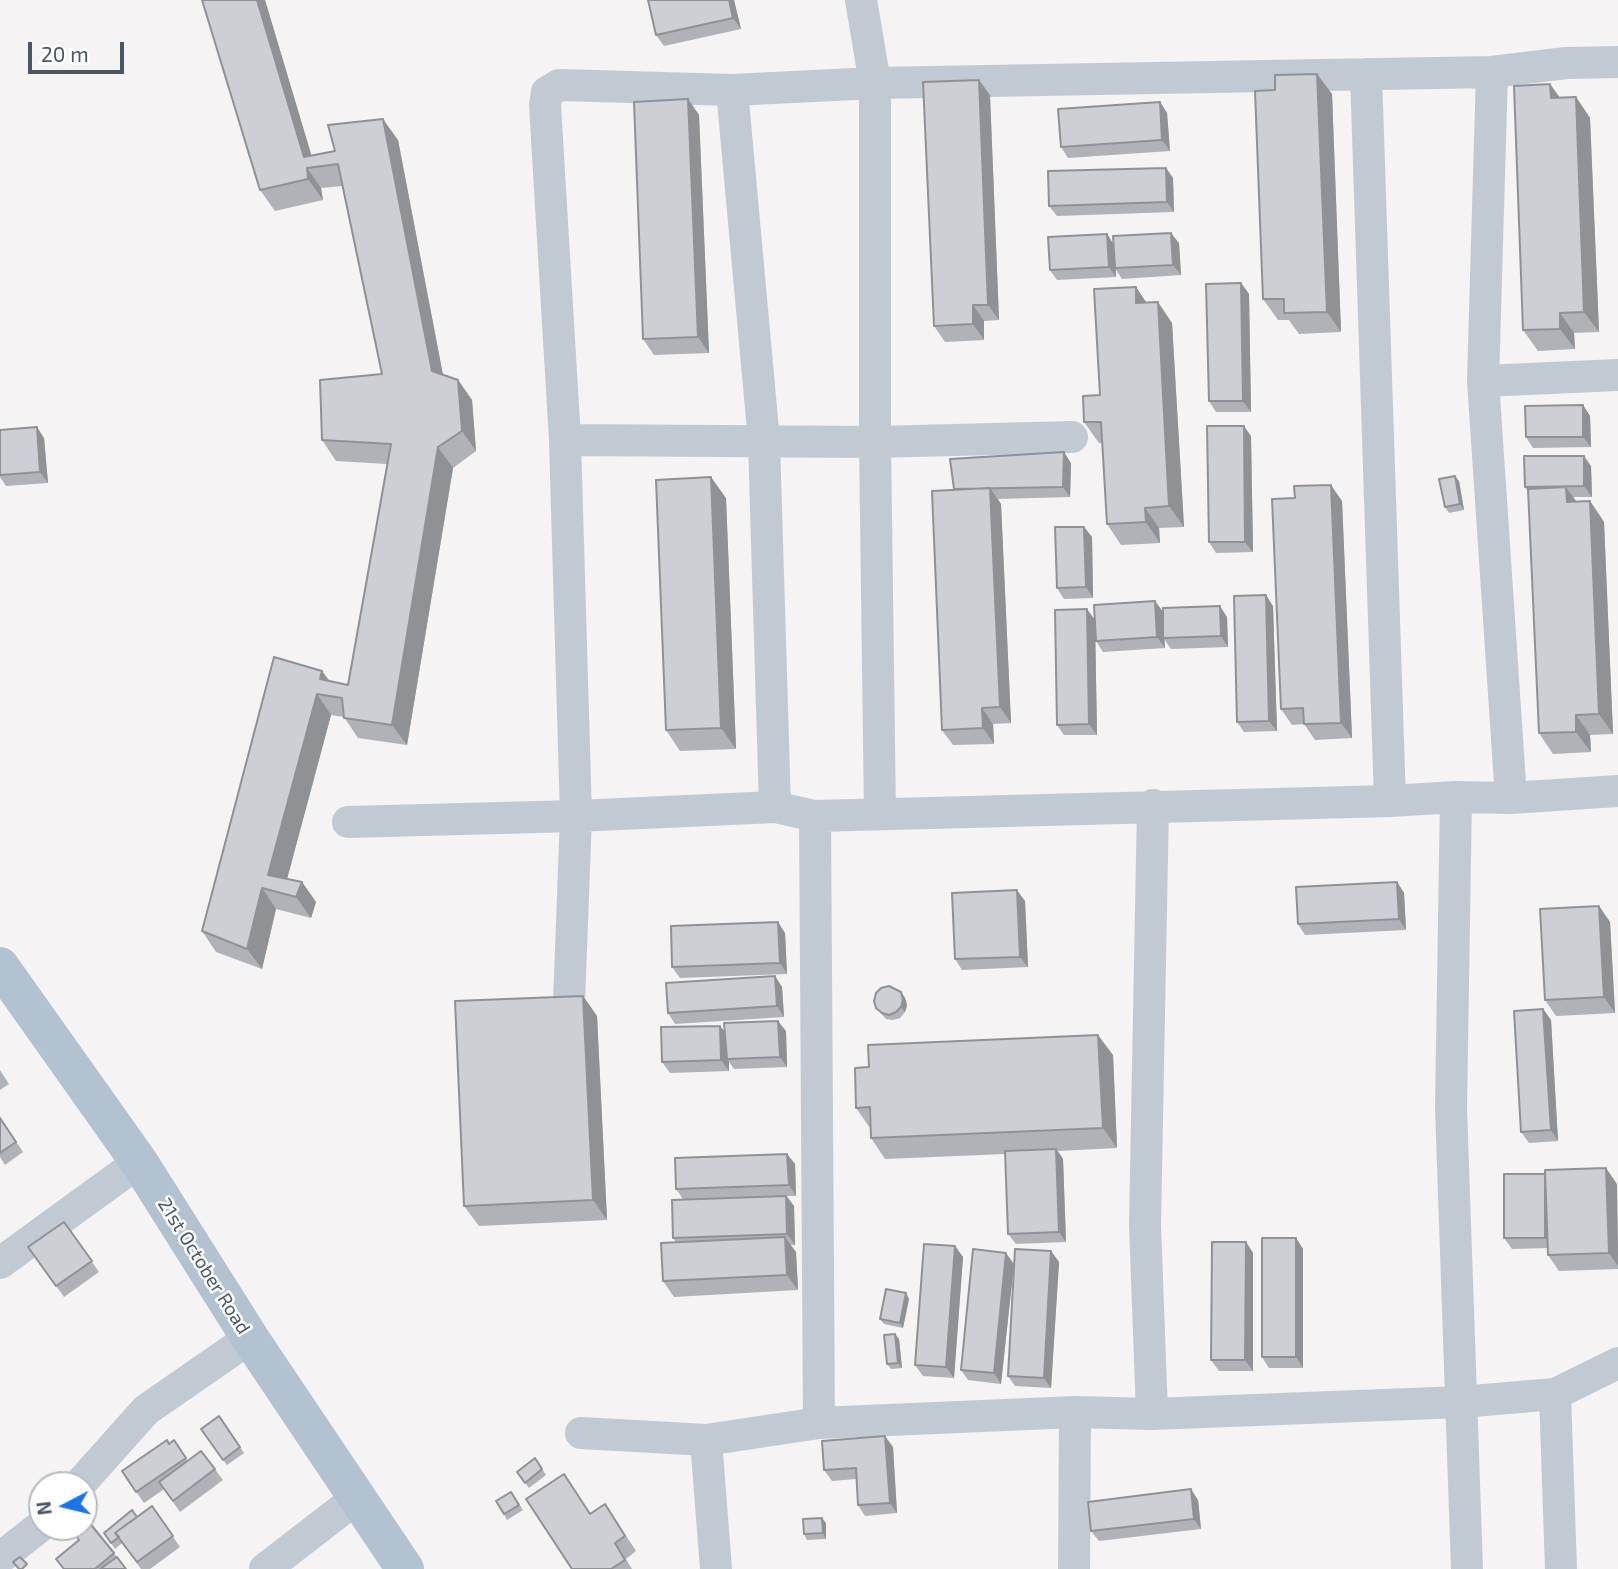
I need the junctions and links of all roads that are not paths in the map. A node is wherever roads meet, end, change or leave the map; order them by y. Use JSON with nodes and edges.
{"nodes":[{"id":1,"x":861,"y":0,"type":"edge"},
{"id":2,"x":1618,"y":62,"type":"edge"},
{"id":3,"x":1492,"y":72,"type":"junction"},
{"id":4,"x":1366,"y":74,"type":"junction"},
{"id":5,"x":875,"y":83,"type":"junction"},
{"id":6,"x":732,"y":90,"type":"junction"},
{"id":7,"x":1618,"y":375,"type":"edge"},
{"id":8,"x":1483,"y":381,"type":"junction"},
{"id":9,"x":1072,"y":437,"type":"dead end"},
{"id":10,"x":565,"y":440,"type":"junction"},
{"id":11,"x":764,"y":441,"type":"junction"},
{"id":12,"x":875,"y":442,"type":"junction"},
{"id":13,"x":1618,"y":791,"type":"edge"},
{"id":14,"x":1456,"y":797,"type":"junction"},
{"id":15,"x":1511,"y":798,"type":"junction"},
{"id":16,"x":1390,"y":801,"type":"junction"},
{"id":17,"x":1153,"y":805,"type":"junction"},
{"id":18,"x":775,"y":807,"type":"junction"},
{"id":19,"x":880,"y":814,"type":"junction"},
{"id":20,"x":576,"y":816,"type":"junction"},
{"id":21,"x":815,"y":816,"type":"junction"},
{"id":22,"x":348,"y":822,"type":"dead end"},
{"id":23,"x":0,"y":966,"type":"edge"},
{"id":24,"x":569,"y":1002,"type":"edge"},
{"id":25,"x":139,"y":1162,"type":"junction"},
{"id":26,"x":0,"y":1263,"type":"edge"},
{"id":27,"x":250,"y":1338,"type":"junction"},
{"id":28,"x":1618,"y":1363,"type":"edge"},
{"id":29,"x":1555,"y":1394,"type":"junction"},
{"id":30,"x":1461,"y":1402,"type":"junction"},
{"id":31,"x":1075,"y":1412,"type":"junction"},
{"id":32,"x":1153,"y":1414,"type":"junction"},
{"id":33,"x":819,"y":1423,"type":"junction"},
{"id":34,"x":581,"y":1433,"type":"dead end"},
{"id":35,"x":706,"y":1440,"type":"junction"},
{"id":36,"x":92,"y":1471,"type":"edge"},
{"id":37,"x":357,"y":1498,"type":"junction"},
{"id":38,"x":28,"y":1536,"type":"edge"},
{"id":39,"x":0,"y":1558,"type":"edge"},
{"id":40,"x":265,"y":1569,"type":"edge"},
{"id":41,"x":405,"y":1569,"type":"edge"},
{"id":42,"x":716,"y":1569,"type":"edge"},
{"id":43,"x":1074,"y":1569,"type":"edge"},
{"id":44,"x":1467,"y":1569,"type":"edge"},
{"id":45,"x":1561,"y":1569,"type":"edge"}],
"edges":[{"from":1,"to":5,"type":"street"},
{"from":2,"to":3,"type":"street"},
{"from":3,"to":4,"type":"street"},
{"from":3,"to":8,"type":"street"},
{"from":4,"to":5,"type":"street"},
{"from":4,"to":16,"type":"street"},
{"from":5,"to":6,"type":"street"},
{"from":5,"to":12,"type":"street"},
{"from":6,"to":10,"type":"street"},
{"from":6,"to":11,"type":"street"},
{"from":7,"to":8,"type":"street"},
{"from":8,"to":15,"type":"street"},
{"from":9,"to":12,"type":"street"},
{"from":10,"to":11,"type":"street"},
{"from":10,"to":20,"type":"street"},
{"from":11,"to":12,"type":"street"},
{"from":11,"to":18,"type":"street"},
{"from":12,"to":19,"type":"street"},
{"from":13,"to":15,"type":"street"},
{"from":14,"to":15,"type":"street"},
{"from":14,"to":16,"type":"street"},
{"from":14,"to":30,"type":"street"},
{"from":16,"to":17,"type":"street"},
{"from":17,"to":19,"type":"street"},
{"from":17,"to":32,"type":"street"},
{"from":18,"to":20,"type":"street"},
{"from":18,"to":21,"type":"street"},
{"from":19,"to":21,"type":"street"},
{"from":20,"to":22,"type":"street"},
{"from":20,"to":24,"type":"street"},
{"from":21,"to":33,"type":"street"},
{"from":23,"to":25,"type":"main road","name":"21st October Road"},
{"from":25,"to":26,"type":"street"},
{"from":25,"to":27,"type":"main road","name":"21st October Road"},
{"from":27,"to":36,"type":"street"},
{"from":27,"to":37,"type":"main road","name":"21st October Road"},
{"from":28,"to":29,"type":"street"},
{"from":29,"to":30,"type":"street"},
{"from":29,"to":45,"type":"street"},
{"from":30,"to":32,"type":"street"},
{"from":30,"to":44,"type":"street"},
{"from":31,"to":32,"type":"street"},
{"from":31,"to":33,"type":"street"},
{"from":31,"to":43,"type":"street"},
{"from":33,"to":35,"type":"street"},
{"from":34,"to":35,"type":"street"},
{"from":35,"to":42,"type":"street"},
{"from":37,"to":40,"type":"street"},
{"from":37,"to":41,"type":"main road","name":"21st October Road"},
{"from":38,"to":39,"type":"street"}]}
